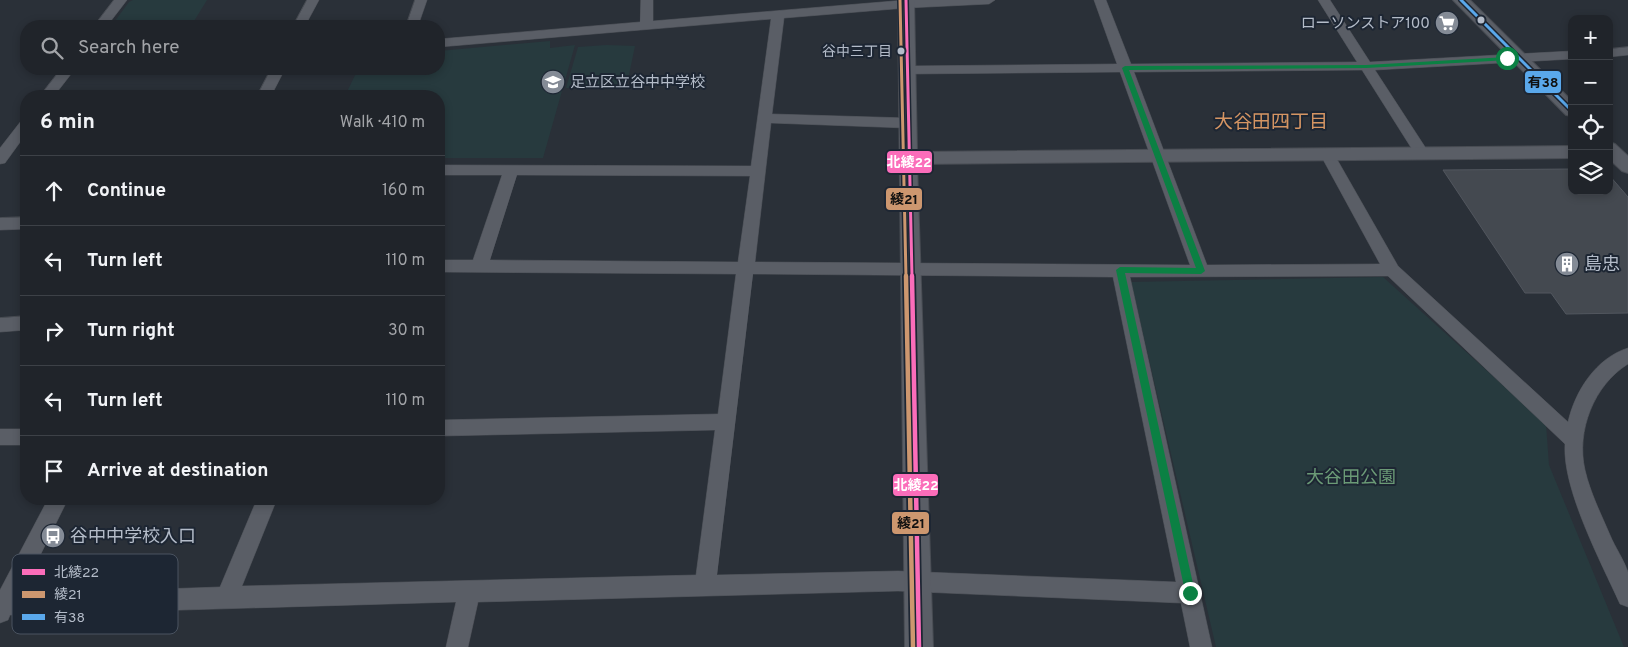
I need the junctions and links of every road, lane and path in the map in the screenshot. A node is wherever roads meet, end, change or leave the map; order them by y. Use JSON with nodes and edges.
{"nodes":[{"id":1,"x":121,"y":0,"type":"edge"},
{"id":2,"x":313,"y":0,"type":"edge"},
{"id":3,"x":421,"y":0,"type":"edge"},
{"id":4,"x":647,"y":0,"type":"edge"},
{"id":5,"x":989,"y":0,"type":"edge"},
{"id":6,"x":1100,"y":0,"type":"edge"},
{"id":7,"x":1324,"y":0,"type":"edge"},
{"id":8,"x":1461,"y":0,"type":"edge"},
{"id":9,"x":906,"y":2,"type":"edge"},
{"id":10,"x":778,"y":14,"type":"junction"},
{"id":11,"x":105,"y":20,"type":"edge"},
{"id":12,"x":302,"y":20,"type":"edge"},
{"id":13,"x":414,"y":20,"type":"edge"},
{"id":14,"x":646,"y":25,"type":"junction"},
{"id":15,"x":445,"y":42,"type":"edge"},
{"id":16,"x":1628,"y":51,"type":"edge"},
{"id":17,"x":1613,"y":52,"type":"edge"},
{"id":18,"x":1568,"y":55,"type":"edge"},
{"id":19,"x":1519,"y":58,"type":"junction"},
{"id":20,"x":1366,"y":66,"type":"junction"},
{"id":21,"x":1125,"y":68,"type":"junction"},
{"id":22,"x":907,"y":70,"type":"junction"},
{"id":23,"x":63,"y":75,"type":"edge"},
{"id":24,"x":275,"y":75,"type":"edge"},
{"id":25,"x":52,"y":90,"type":"edge"},
{"id":26,"x":267,"y":90,"type":"edge"},
{"id":27,"x":1568,"y":107,"type":"edge"},
{"id":28,"x":765,"y":118,"type":"junction"},
{"id":29,"x":907,"y":123,"type":"junction"},
{"id":30,"x":19,"y":144,"type":"edge"},
{"id":31,"x":1615,"y":151,"type":"edge"},
{"id":32,"x":1568,"y":152,"type":"edge"},
{"id":33,"x":1422,"y":153,"type":"junction"},
{"id":34,"x":1327,"y":154,"type":"junction"},
{"id":35,"x":1158,"y":155,"type":"junction"},
{"id":36,"x":908,"y":158,"type":"junction"},
{"id":37,"x":0,"y":159,"type":"edge"},
{"id":38,"x":1628,"y":167,"type":"edge"},
{"id":39,"x":445,"y":170,"type":"edge"},
{"id":40,"x":511,"y":170,"type":"junction"},
{"id":41,"x":758,"y":171,"type":"junction"},
{"id":42,"x":20,"y":223,"type":"edge"},
{"id":43,"x":0,"y":224,"type":"edge"},
{"id":44,"x":445,"y":266,"type":"edge"},
{"id":45,"x":480,"y":267,"type":"junction"},
{"id":46,"x":746,"y":268,"type":"junction"},
{"id":47,"x":911,"y":268,"type":"junction"},
{"id":48,"x":1120,"y":270,"type":"junction"},
{"id":49,"x":1392,"y":270,"type":"junction"},
{"id":50,"x":1201,"y":271,"type":"junction"},
{"id":51,"x":20,"y":323,"type":"edge"},
{"id":52,"x":0,"y":325,"type":"edge"},
{"id":53,"x":1628,"y":355,"type":"edge"},
{"id":54,"x":725,"y":422,"type":"junction"},
{"id":55,"x":445,"y":428,"type":"edge"},
{"id":56,"x":20,"y":437,"type":"edge"},
{"id":57,"x":0,"y":438,"type":"edge"},
{"id":58,"x":1574,"y":440,"type":"junction"},
{"id":59,"x":55,"y":505,"type":"edge"},
{"id":60,"x":265,"y":505,"type":"edge"},
{"id":61,"x":29,"y":554,"type":"edge"},
{"id":62,"x":918,"y":582,"type":"junction"},
{"id":63,"x":12,"y":586,"type":"edge"},
{"id":64,"x":705,"y":586,"type":"junction"},
{"id":65,"x":469,"y":591,"type":"junction"},
{"id":66,"x":1190,"y":593,"type":"junction"},
{"id":67,"x":1628,"y":596,"type":"edge"},
{"id":68,"x":227,"y":597,"type":"junction"},
{"id":69,"x":178,"y":599,"type":"edge"},
{"id":70,"x":1,"y":607,"type":"edge"},
{"id":71,"x":457,"y":647,"type":"edge"},
{"id":72,"x":919,"y":647,"type":"edge"},
{"id":73,"x":1200,"y":647,"type":"edge"}],
"edges":[{"from":1,"to":11,"type":"street"},
{"from":2,"to":12,"type":"street"},
{"from":3,"to":13,"type":"street"},
{"from":4,"to":14,"type":"street"},
{"from":5,"to":9,"type":"street"},
{"from":6,"to":21,"type":"street"},
{"from":7,"to":20,"type":"street"},
{"from":8,"to":19,"type":"street"},
{"from":9,"to":10,"type":"street"},
{"from":9,"to":22,"type":"street"},
{"from":10,"to":14,"type":"street"},
{"from":10,"to":28,"type":"street"},
{"from":14,"to":15,"type":"street"},
{"from":16,"to":17,"type":"street"},
{"from":18,"to":19,"type":"street"},
{"from":19,"to":20,"type":"street"},
{"from":19,"to":27,"type":"street"},
{"from":20,"to":21,"type":"street"},
{"from":20,"to":33,"type":"street"},
{"from":21,"to":22,"type":"street"},
{"from":21,"to":35,"type":"street"},
{"from":22,"to":29,"type":"street"},
{"from":23,"to":25,"type":"street"},
{"from":24,"to":26,"type":"street"},
{"from":28,"to":29,"type":"street"},
{"from":28,"to":41,"type":"street"},
{"from":29,"to":36,"type":"street"},
{"from":30,"to":37,"type":"street"},
{"from":31,"to":38,"type":"street"},
{"from":32,"to":33,"type":"street"},
{"from":33,"to":34,"type":"street"},
{"from":34,"to":35,"type":"street"},
{"from":34,"to":49,"type":"street"},
{"from":35,"to":36,"type":"street"},
{"from":35,"to":50,"type":"street"},
{"from":36,"to":47,"type":"street"},
{"from":39,"to":40,"type":"street"},
{"from":40,"to":41,"type":"street"},
{"from":40,"to":45,"type":"street"},
{"from":41,"to":46,"type":"street"},
{"from":42,"to":43,"type":"street"},
{"from":44,"to":45,"type":"street"},
{"from":45,"to":46,"type":"street"},
{"from":46,"to":47,"type":"street"},
{"from":46,"to":54,"type":"street"},
{"from":47,"to":48,"type":"street"},
{"from":47,"to":62,"type":"street"},
{"from":48,"to":50,"type":"street"},
{"from":48,"to":66,"type":"street"},
{"from":49,"to":50,"type":"street"},
{"from":49,"to":58,"type":"street"},
{"from":51,"to":52,"type":"street"},
{"from":53,"to":58,"type":"street"},
{"from":54,"to":55,"type":"street"},
{"from":54,"to":64,"type":"street"},
{"from":56,"to":57,"type":"street"},
{"from":58,"to":67,"type":"street"},
{"from":59,"to":61,"type":"street"},
{"from":60,"to":68,"type":"street"},
{"from":62,"to":64,"type":"street"},
{"from":62,"to":66,"type":"street"},
{"from":62,"to":72,"type":"street"},
{"from":63,"to":70,"type":"street"},
{"from":64,"to":65,"type":"street"},
{"from":65,"to":68,"type":"street"},
{"from":65,"to":71,"type":"street"},
{"from":66,"to":73,"type":"street"},
{"from":68,"to":69,"type":"street"}]}
